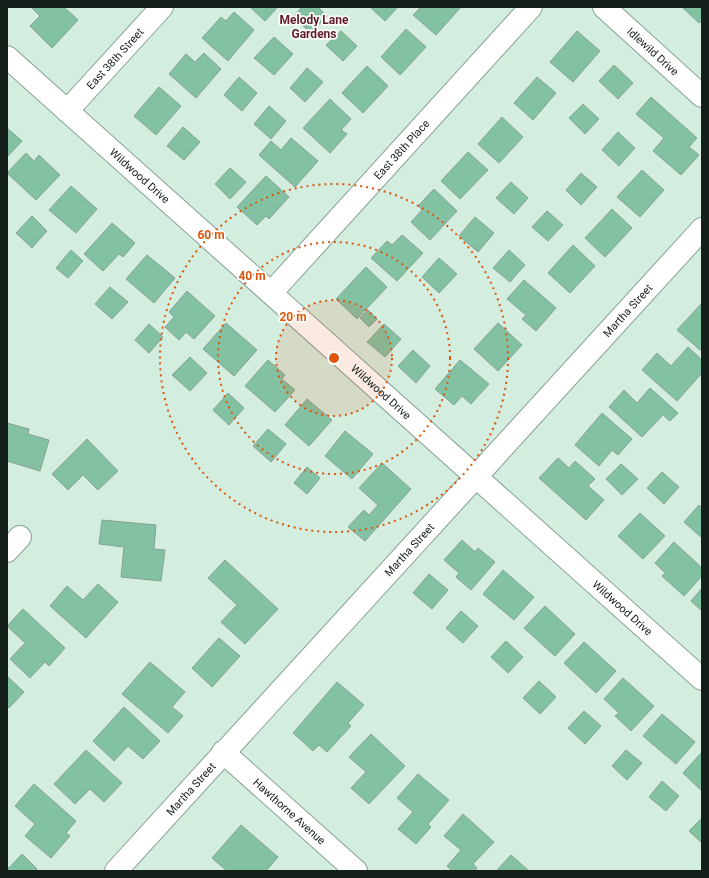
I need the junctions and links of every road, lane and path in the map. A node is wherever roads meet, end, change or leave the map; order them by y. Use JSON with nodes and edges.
{"nodes":[{"id":1,"x":162,"y":7,"type":"edge"},
{"id":2,"x":531,"y":7,"type":"edge"},
{"id":3,"x":604,"y":7,"type":"edge"},
{"id":4,"x":7,"y":57,"type":"edge"},
{"id":5,"x":702,"y":96,"type":"edge"},
{"id":6,"x":67,"y":110,"type":"junction"},
{"id":7,"x":702,"y":229,"type":"edge"},
{"id":8,"x":271,"y":292,"type":"junction"},
{"id":9,"x":476,"y":477,"type":"junction"},
{"id":10,"x":702,"y":679,"type":"edge"},
{"id":11,"x":223,"y":752,"type":"junction"},
{"id":12,"x":116,"y":871,"type":"edge"},
{"id":13,"x":356,"y":871,"type":"edge"}],
"edges":[{"from":1,"to":6,"type":"street","name":"East 38th Street"},
{"from":2,"to":8,"type":"street","name":"East 38th Place"},
{"from":3,"to":5,"type":"street","name":"Idlewild Drive"},
{"from":4,"to":6,"type":"street","name":"Wildwood Drive"},
{"from":6,"to":8,"type":"street","name":"Wildwood Drive"},
{"from":7,"to":9,"type":"street","name":"Martha Street"},
{"from":8,"to":9,"type":"street","name":"Wildwood Drive"},
{"from":9,"to":10,"type":"street","name":"Wildwood Drive"},
{"from":9,"to":11,"type":"street","name":"Martha Street"},
{"from":11,"to":12,"type":"street","name":"Martha Street"},
{"from":11,"to":13,"type":"street","name":"Hawthorne Avenue"}]}
